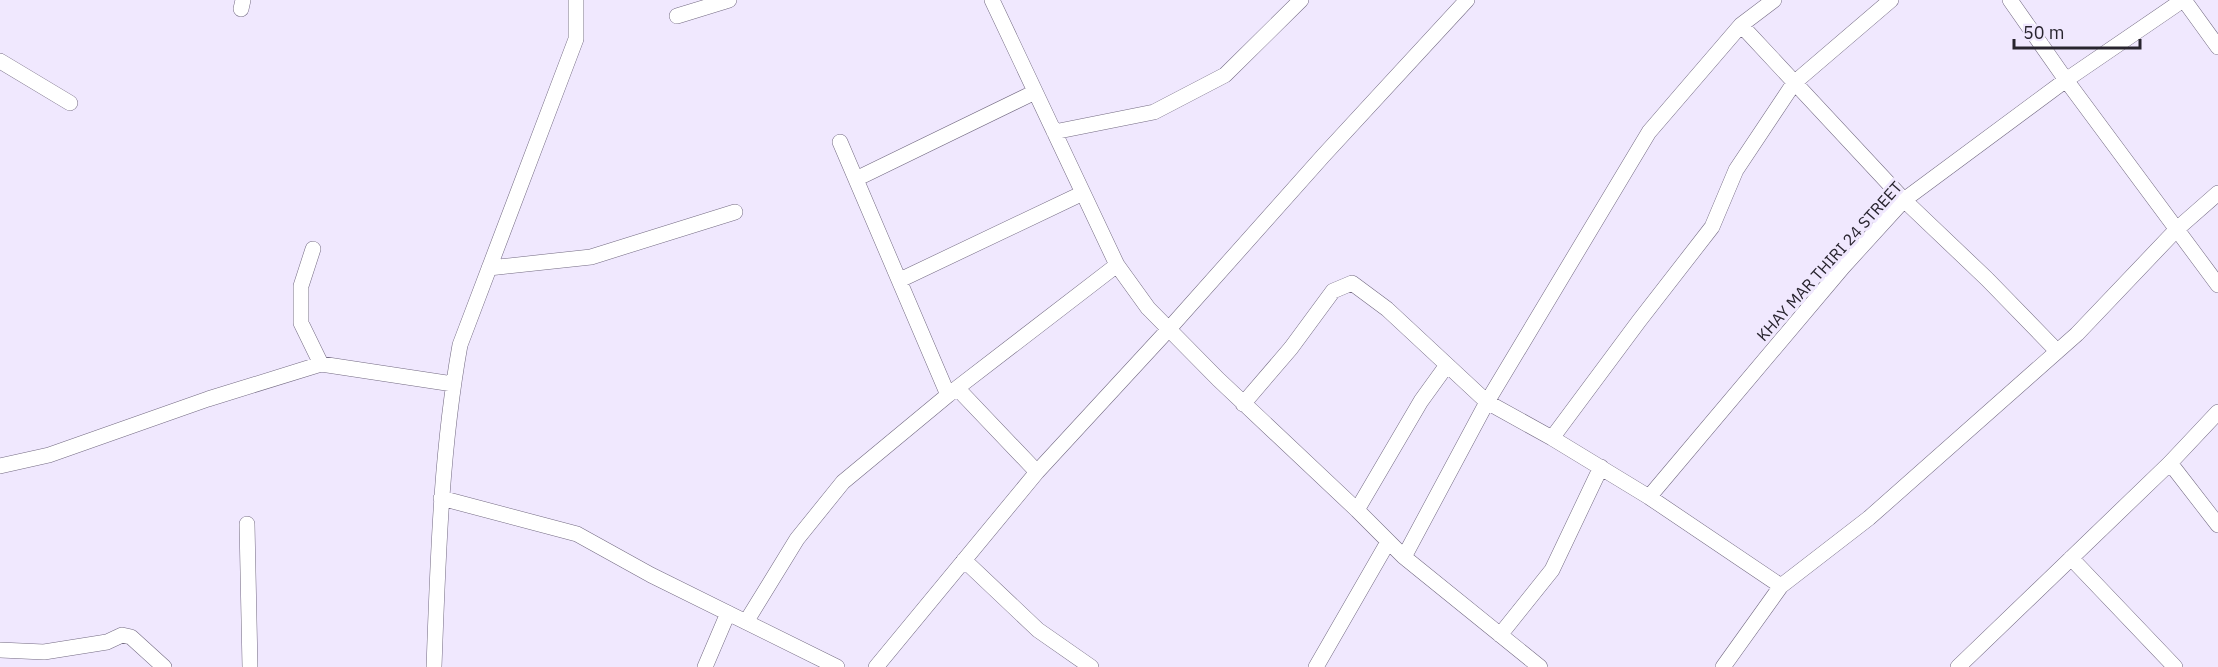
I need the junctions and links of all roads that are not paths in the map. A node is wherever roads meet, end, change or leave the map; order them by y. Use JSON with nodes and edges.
{"nodes":[{"id":1,"x":576,"y":0,"type":"edge"},
{"id":2,"x":729,"y":0,"type":"edge"},
{"id":3,"x":992,"y":0,"type":"edge"},
{"id":4,"x":1301,"y":0,"type":"edge"},
{"id":5,"x":1467,"y":0,"type":"edge"},
{"id":6,"x":1774,"y":0,"type":"edge"},
{"id":7,"x":1891,"y":0,"type":"edge"},
{"id":8,"x":2010,"y":0,"type":"edge"},
{"id":9,"x":2183,"y":0,"type":"edge"},
{"id":10,"x":677,"y":16,"type":"dead end"},
{"id":11,"x":1741,"y":25,"type":"junction"},
{"id":12,"x":2218,"y":47,"type":"edge"},
{"id":13,"x":0,"y":61,"type":"edge"},
{"id":14,"x":2066,"y":80,"type":"junction"},
{"id":15,"x":1794,"y":83,"type":"junction"},
{"id":16,"x":1035,"y":92,"type":"junction"},
{"id":17,"x":70,"y":103,"type":"dead end"},
{"id":18,"x":1054,"y":132,"type":"junction"},
{"id":19,"x":840,"y":142,"type":"dead end"},
{"id":20,"x":856,"y":179,"type":"junction"},
{"id":21,"x":1083,"y":193,"type":"junction"},
{"id":22,"x":2218,"y":193,"type":"edge"},
{"id":23,"x":1904,"y":200,"type":"junction"},
{"id":24,"x":735,"y":213,"type":"dead end"},
{"id":25,"x":2177,"y":229,"type":"junction"},
{"id":26,"x":313,"y":249,"type":"dead end"},
{"id":27,"x":1117,"y":265,"type":"junction"},
{"id":28,"x":489,"y":268,"type":"junction"},
{"id":29,"x":900,"y":280,"type":"junction"},
{"id":30,"x":2218,"y":285,"type":"edge"},
{"id":31,"x":1168,"y":330,"type":"junction"},
{"id":32,"x":2057,"y":351,"type":"junction"},
{"id":33,"x":321,"y":364,"type":"junction"},
{"id":34,"x":1447,"y":365,"type":"junction"},
{"id":35,"x":453,"y":384,"type":"junction"},
{"id":36,"x":952,"y":392,"type":"junction"},
{"id":37,"x":1487,"y":402,"type":"junction"},
{"id":38,"x":1244,"y":404,"type":"junction"},
{"id":39,"x":2218,"y":412,"type":"edge"},
{"id":40,"x":1552,"y":438,"type":"junction"},
{"id":41,"x":2170,"y":463,"type":"junction"},
{"id":42,"x":0,"y":466,"type":"edge"},
{"id":43,"x":1600,"y":467,"type":"junction"},
{"id":44,"x":1037,"y":472,"type":"junction"},
{"id":45,"x":1649,"y":497,"type":"junction"},
{"id":46,"x":441,"y":498,"type":"junction"},
{"id":47,"x":1357,"y":510,"type":"junction"},
{"id":48,"x":247,"y":524,"type":"dead end"},
{"id":49,"x":2218,"y":525,"type":"edge"},
{"id":50,"x":1388,"y":542,"type":"junction"},
{"id":51,"x":1404,"y":557,"type":"junction"},
{"id":52,"x":2072,"y":558,"type":"junction"},
{"id":53,"x":964,"y":560,"type":"junction"},
{"id":54,"x":1781,"y":586,"type":"junction"},
{"id":55,"x":728,"y":613,"type":"junction"},
{"id":56,"x":746,"y":622,"type":"junction"},
{"id":57,"x":1500,"y":634,"type":"junction"},
{"id":58,"x":0,"y":650,"type":"edge"},
{"id":59,"x":164,"y":667,"type":"edge"},
{"id":60,"x":250,"y":667,"type":"edge"},
{"id":61,"x":434,"y":667,"type":"edge"},
{"id":62,"x":705,"y":667,"type":"edge"},
{"id":63,"x":837,"y":667,"type":"edge"},
{"id":64,"x":876,"y":667,"type":"edge"},
{"id":65,"x":1091,"y":667,"type":"edge"},
{"id":66,"x":1316,"y":667,"type":"edge"},
{"id":67,"x":1540,"y":667,"type":"edge"},
{"id":68,"x":1723,"y":667,"type":"edge"},
{"id":69,"x":1958,"y":667,"type":"edge"},
{"id":70,"x":2175,"y":667,"type":"edge"}],
"edges":[{"from":1,"to":28,"type":"street"},
{"from":2,"to":10,"type":"street"},
{"from":3,"to":16,"type":"street"},
{"from":4,"to":18,"type":"street"},
{"from":5,"to":31,"type":"street"},
{"from":6,"to":11,"type":"street"},
{"from":7,"to":15,"type":"street"},
{"from":8,"to":14,"type":"street"},
{"from":9,"to":12,"type":"street"},
{"from":9,"to":14,"type":"street","name":"KHAY MAR THIRI 24 STREET"},
{"from":11,"to":15,"type":"street"},
{"from":11,"to":37,"type":"street"},
{"from":13,"to":17,"type":"street"},
{"from":14,"to":23,"type":"street","name":"KHAY MAR THIRI 24 STREET"},
{"from":14,"to":25,"type":"street"},
{"from":15,"to":23,"type":"street"},
{"from":15,"to":40,"type":"street"},
{"from":16,"to":18,"type":"street"},
{"from":16,"to":20,"type":"street"},
{"from":18,"to":21,"type":"street"},
{"from":19,"to":20,"type":"street"},
{"from":20,"to":29,"type":"street"},
{"from":21,"to":27,"type":"street"},
{"from":21,"to":29,"type":"street"},
{"from":22,"to":25,"type":"street"},
{"from":23,"to":32,"type":"street"},
{"from":23,"to":45,"type":"street","name":"KHAY MAR THIRI 24 STREET"},
{"from":24,"to":28,"type":"street"},
{"from":25,"to":30,"type":"street"},
{"from":25,"to":32,"type":"street"},
{"from":26,"to":33,"type":"street"},
{"from":27,"to":31,"type":"street"},
{"from":27,"to":36,"type":"street"},
{"from":28,"to":35,"type":"street"},
{"from":29,"to":36,"type":"street"},
{"from":31,"to":38,"type":"street"},
{"from":31,"to":44,"type":"street"},
{"from":32,"to":54,"type":"street"},
{"from":33,"to":35,"type":"street"},
{"from":33,"to":42,"type":"street"},
{"from":34,"to":37,"type":"street"},
{"from":34,"to":38,"type":"street"},
{"from":34,"to":47,"type":"street"},
{"from":35,"to":46,"type":"street"},
{"from":36,"to":44,"type":"street"},
{"from":36,"to":56,"type":"street"},
{"from":37,"to":40,"type":"street"},
{"from":37,"to":51,"type":"street"},
{"from":38,"to":47,"type":"street"},
{"from":39,"to":41,"type":"street"},
{"from":40,"to":43,"type":"street"},
{"from":41,"to":49,"type":"street"},
{"from":41,"to":52,"type":"street"},
{"from":43,"to":45,"type":"street"},
{"from":43,"to":57,"type":"street"},
{"from":44,"to":53,"type":"street"},
{"from":45,"to":54,"type":"street"},
{"from":46,"to":55,"type":"street"},
{"from":46,"to":61,"type":"street"},
{"from":47,"to":50,"type":"street"},
{"from":48,"to":60,"type":"street"},
{"from":50,"to":51,"type":"street"},
{"from":50,"to":66,"type":"street"},
{"from":51,"to":57,"type":"street"},
{"from":52,"to":69,"type":"street"},
{"from":52,"to":70,"type":"street"},
{"from":53,"to":64,"type":"street"},
{"from":53,"to":65,"type":"street"},
{"from":54,"to":68,"type":"street"},
{"from":55,"to":56,"type":"street"},
{"from":55,"to":62,"type":"street"},
{"from":56,"to":63,"type":"street"},
{"from":57,"to":67,"type":"street"},
{"from":58,"to":59,"type":"street"}]}
